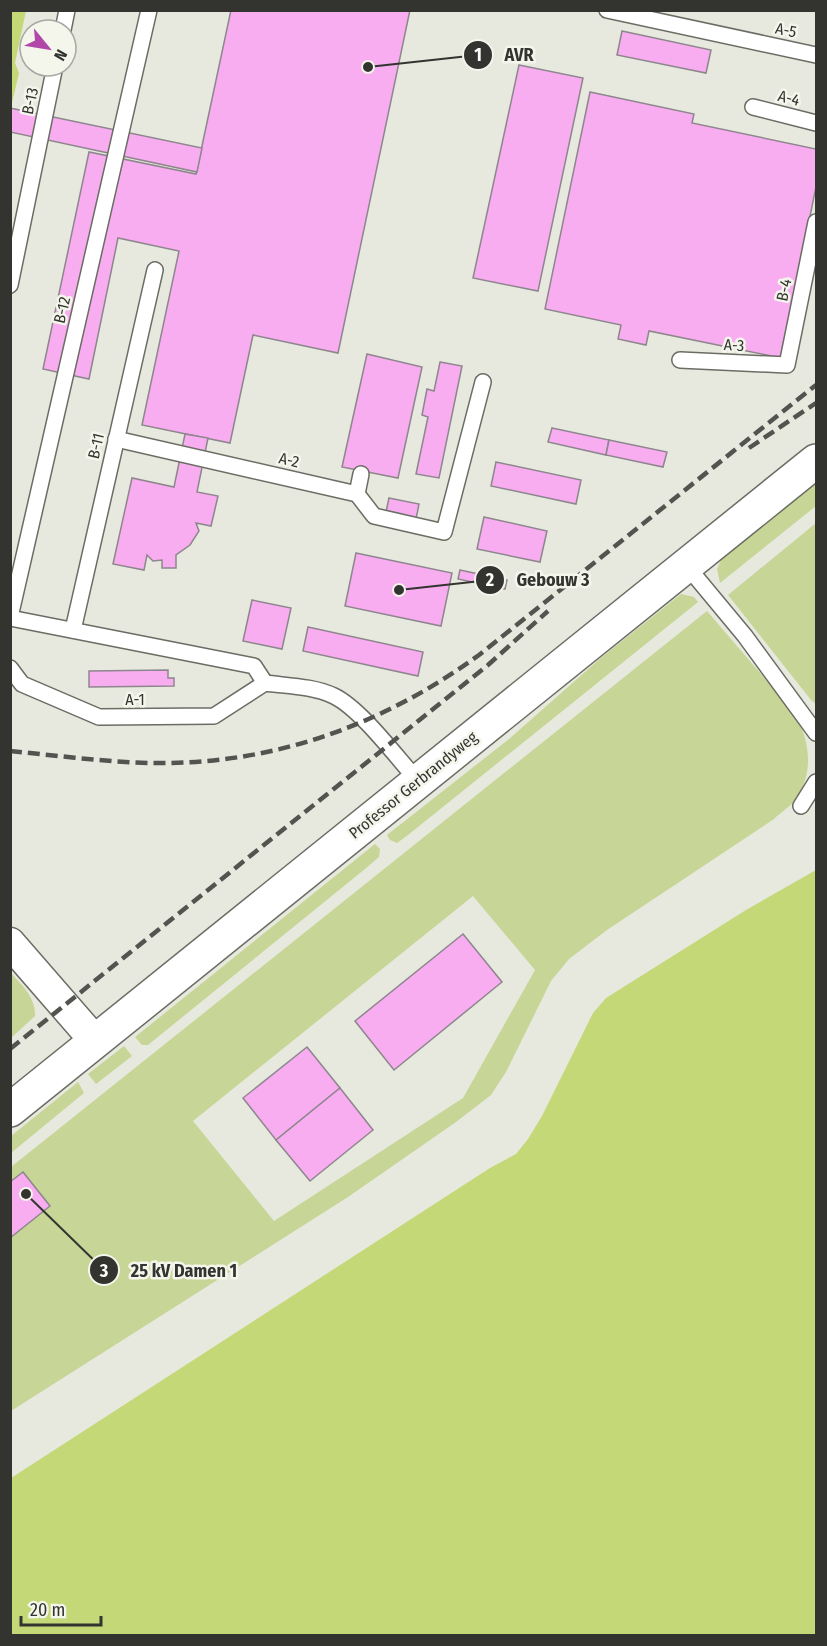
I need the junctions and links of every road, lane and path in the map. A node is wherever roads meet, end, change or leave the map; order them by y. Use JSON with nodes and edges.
{"nodes":[{"id":1,"x":148,"y":10,"type":"edge"},
{"id":2,"x":607,"y":10,"type":"edge"},
{"id":3,"x":816,"y":55,"type":"edge"},
{"id":4,"x":53,"y":78,"type":"edge"},
{"id":5,"x":753,"y":107,"type":"dead end"},
{"id":6,"x":816,"y":123,"type":"edge"},
{"id":7,"x":816,"y":222,"type":"edge"},
{"id":8,"x":155,"y":270,"type":"dead end"},
{"id":9,"x":10,"y":285,"type":"edge"},
{"id":10,"x":680,"y":360,"type":"dead end"},
{"id":11,"x":787,"y":365,"type":"joint"},
{"id":12,"x":483,"y":382,"type":"dead end"},
{"id":13,"x":116,"y":439,"type":"junction"},
{"id":14,"x":816,"y":462,"type":"edge"},
{"id":15,"x":361,"y":474,"type":"dead end"},
{"id":16,"x":357,"y":494,"type":"junction"},
{"id":17,"x":686,"y":565,"type":"junction"},
{"id":18,"x":10,"y":617,"type":"edge"},
{"id":19,"x":73,"y":630,"type":"junction"},
{"id":20,"x":10,"y":668,"type":"edge"},
{"id":21,"x":265,"y":683,"type":"junction"},
{"id":22,"x":816,"y":734,"type":"edge"},
{"id":23,"x":418,"y":782,"type":"junction"},
{"id":24,"x":816,"y":782,"type":"edge"},
{"id":25,"x":801,"y":806,"type":"dead end"},
{"id":26,"x":10,"y":943,"type":"edge"},
{"id":27,"x":96,"y":1042,"type":"junction"},
{"id":28,"x":10,"y":1110,"type":"edge"}],
"edges":[{"from":1,"to":18,"type":"lane","name":"B-12"},
{"from":2,"to":3,"type":"lane","name":"A-5"},
{"from":4,"to":9,"type":"lane","name":"B-13"},
{"from":5,"to":6,"type":"lane","name":"A-4"},
{"from":7,"to":11,"type":"lane","name":"B-4"},
{"from":8,"to":13,"type":"lane","name":"B-11"},
{"from":10,"to":11,"type":"lane","name":"A-3"},
{"from":12,"to":16,"type":"lane"},
{"from":13,"to":16,"type":"lane","name":"A-2"},
{"from":13,"to":19,"type":"lane","name":"B-11"},
{"from":14,"to":17,"type":"street","name":"Professor Gerbrandyweg"},
{"from":15,"to":16,"type":"lane"},
{"from":17,"to":22,"type":"lane"},
{"from":17,"to":23,"type":"street","name":"Professor Gerbrandyweg"},
{"from":18,"to":19,"type":"lane"},
{"from":19,"to":21,"type":"lane"},
{"from":20,"to":21,"type":"lane","name":"A-1"},
{"from":21,"to":23,"type":"lane"},
{"from":23,"to":27,"type":"street","name":"Professor Gerbrandyweg"},
{"from":24,"to":25,"type":"lane"},
{"from":26,"to":27,"type":"street"},
{"from":27,"to":28,"type":"street","name":"Professor Gerbrandyweg"}]}
